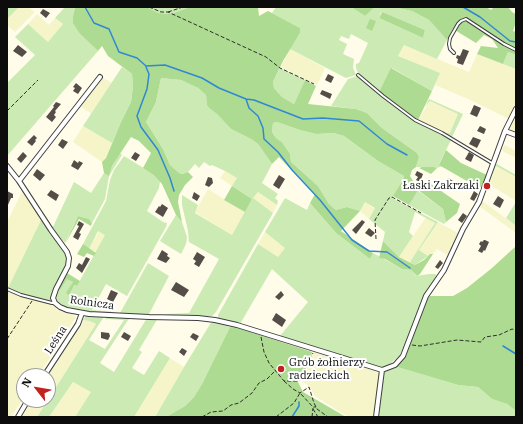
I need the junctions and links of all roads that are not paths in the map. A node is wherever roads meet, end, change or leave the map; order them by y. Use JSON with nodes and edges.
{"nodes":[{"id":1,"x":516,"y":50,"type":"edge"},
{"id":2,"x":454,"y":53,"type":"dead end"},
{"id":3,"x":358,"y":75,"type":"dead end"},
{"id":4,"x":100,"y":77,"type":"dead end"},
{"id":5,"x":516,"y":109,"type":"edge"},
{"id":6,"x":505,"y":131,"type":"junction"},
{"id":7,"x":516,"y":135,"type":"edge"},
{"id":8,"x":493,"y":163,"type":"junction"},
{"id":9,"x":7,"y":166,"type":"edge"},
{"id":10,"x":19,"y":181,"type":"junction"},
{"id":11,"x":7,"y":289,"type":"edge"},
{"id":12,"x":54,"y":303,"type":"junction"},
{"id":13,"x":82,"y":313,"type":"junction"},
{"id":14,"x":49,"y":368,"type":"edge"},
{"id":15,"x":382,"y":370,"type":"junction"},
{"id":16,"x":23,"y":408,"type":"edge"},
{"id":17,"x":18,"y":417,"type":"edge"},
{"id":18,"x":376,"y":417,"type":"edge"}],
"edges":[{"from":1,"to":2,"type":"lane"},
{"from":3,"to":8,"type":"lane"},
{"from":4,"to":10,"type":"street"},
{"from":5,"to":6,"type":"street"},
{"from":6,"to":7,"type":"street"},
{"from":6,"to":8,"type":"street"},
{"from":8,"to":15,"type":"street"},
{"from":9,"to":10,"type":"street","name":"Rolnicza"},
{"from":10,"to":12,"type":"street","name":"Rolnicza"},
{"from":11,"to":12,"type":"lane"},
{"from":12,"to":13,"type":"street","name":"Rolnicza"},
{"from":13,"to":14,"type":"street","name":"Leśna"},
{"from":13,"to":15,"type":"street","name":"Rolnicza"},
{"from":15,"to":18,"type":"street"},
{"from":16,"to":17,"type":"street"}]}
